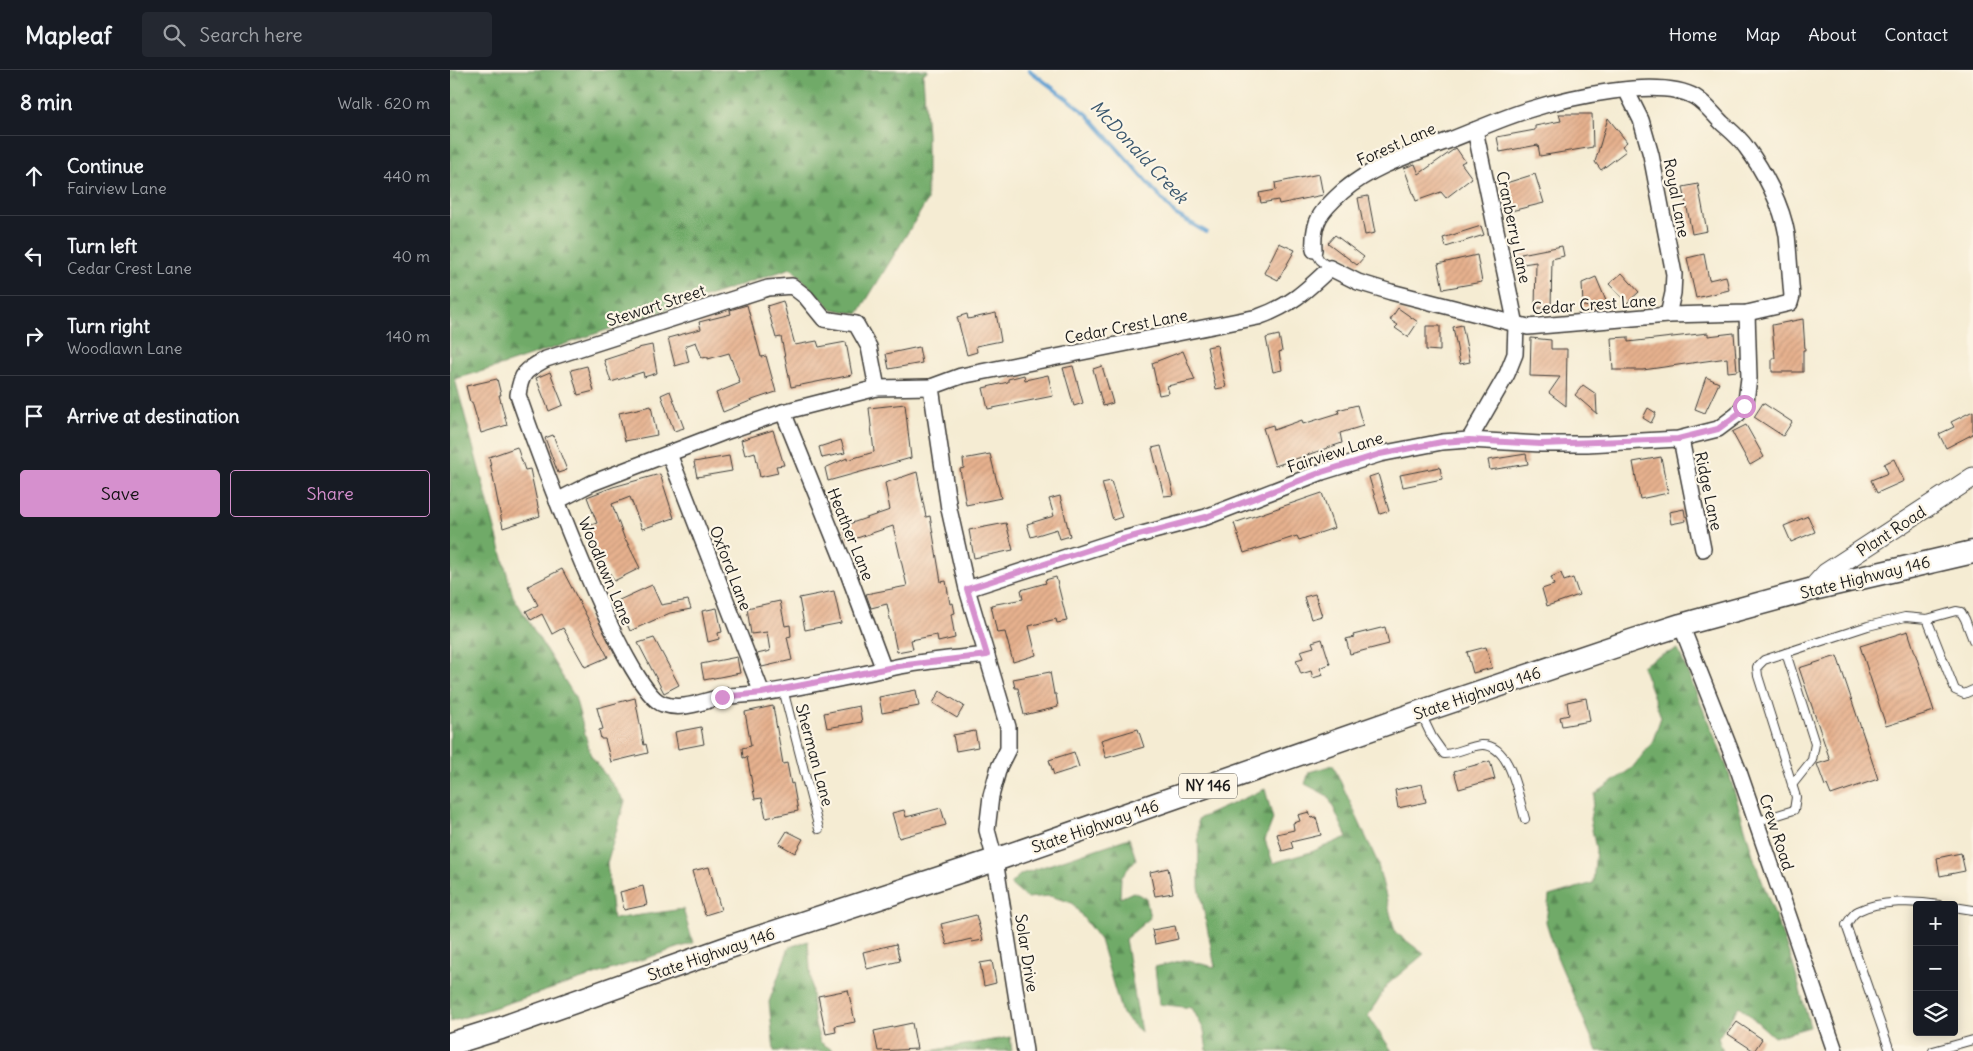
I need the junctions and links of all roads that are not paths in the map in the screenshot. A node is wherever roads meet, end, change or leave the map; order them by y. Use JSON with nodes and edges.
{"nodes":[{"id":1,"x":1626,"y":90,"type":"junction"},
{"id":2,"x":1475,"y":130,"type":"junction"},
{"id":3,"x":1314,"y":250,"type":"joint"},
{"id":4,"x":1330,"y":268,"type":"junction"},
{"id":5,"x":1790,"y":303,"type":"joint"},
{"id":6,"x":1747,"y":313,"type":"junction"},
{"id":7,"x":1668,"y":316,"type":"junction"},
{"id":8,"x":1516,"y":325,"type":"junction"},
{"id":9,"x":931,"y":386,"type":"junction"},
{"id":10,"x":877,"y":388,"type":"junction"},
{"id":11,"x":783,"y":412,"type":"junction"},
{"id":12,"x":1681,"y":439,"type":"junction"},
{"id":13,"x":1469,"y":440,"type":"junction"},
{"id":14,"x":669,"y":454,"type":"junction"},
{"id":15,"x":1973,"y":477,"type":"edge"},
{"id":16,"x":557,"y":501,"type":"junction"},
{"id":17,"x":1703,"y":549,"type":"dead end"},
{"id":18,"x":1973,"y":552,"type":"edge"},
{"id":19,"x":967,"y":589,"type":"junction"},
{"id":20,"x":1814,"y":589,"type":"junction"},
{"id":21,"x":1927,"y":619,"type":"junction"},
{"id":22,"x":1681,"y":625,"type":"junction"},
{"id":23,"x":1973,"y":640,"type":"edge"},
{"id":24,"x":1786,"y":653,"type":"junction"},
{"id":25,"x":987,"y":655,"type":"junction"},
{"id":26,"x":884,"y":670,"type":"junction"},
{"id":27,"x":783,"y":689,"type":"junction"},
{"id":28,"x":1973,"y":690,"type":"edge"},
{"id":29,"x":762,"y":693,"type":"junction"},
{"id":30,"x":1420,"y":712,"type":"junction"},
{"id":31,"x":1792,"y":785,"type":"junction"},
{"id":32,"x":1525,"y":819,"type":"dead end"},
{"id":33,"x":1755,"y":822,"type":"junction"},
{"id":34,"x":820,"y":828,"type":"dead end"},
{"id":35,"x":995,"y":860,"type":"junction"},
{"id":36,"x":1913,"y":903,"type":"edge"},
{"id":37,"x":1958,"y":908,"type":"edge"},
{"id":38,"x":1973,"y":910,"type":"edge"},
{"id":39,"x":1973,"y":1040,"type":"edge"},
{"id":40,"x":460,"y":1045,"type":"edge"},
{"id":41,"x":1025,"y":1051,"type":"edge"},
{"id":42,"x":1835,"y":1051,"type":"edge"},
{"id":43,"x":1890,"y":1051,"type":"edge"},
{"id":44,"x":1933,"y":1051,"type":"edge"}],
"edges":[{"from":1,"to":2,"type":"street","name":"Forest Lane"},
{"from":1,"to":5,"type":"street","name":"Forest Lane"},
{"from":1,"to":7,"type":"street","name":"Royal Lane"},
{"from":2,"to":3,"type":"street","name":"Forest Lane"},
{"from":2,"to":8,"type":"street","name":"Cranberry Lane"},
{"from":3,"to":4,"type":"lane"},
{"from":4,"to":8,"type":"street","name":"Cedar Crest Lane"},
{"from":4,"to":9,"type":"street","name":"Cedar Crest Lane"},
{"from":5,"to":6,"type":"street","name":"Cedar Crest Lane"},
{"from":6,"to":7,"type":"street","name":"Cedar Crest Lane"},
{"from":6,"to":12,"type":"street","name":"Fairview Lane"},
{"from":7,"to":8,"type":"street","name":"Cedar Crest Lane"},
{"from":8,"to":13,"type":"street","name":"Cranberry Lane"},
{"from":9,"to":10,"type":"street"},
{"from":9,"to":19,"type":"street"},
{"from":10,"to":11,"type":"street"},
{"from":10,"to":16,"type":"street","name":"Stewart Street"},
{"from":11,"to":14,"type":"street"},
{"from":11,"to":26,"type":"street","name":"Heather Lane"},
{"from":12,"to":13,"type":"street","name":"Fairview Lane"},
{"from":12,"to":17,"type":"street","name":"Ridge Lane"},
{"from":13,"to":19,"type":"street","name":"Fairview Lane"},
{"from":14,"to":16,"type":"street"},
{"from":14,"to":29,"type":"street","name":"Oxford Lane"},
{"from":15,"to":20,"type":"street","name":"Plant Road"},
{"from":16,"to":29,"type":"street","name":"Woodlawn Lane"},
{"from":18,"to":20,"type":"main road","name":"State Highway 146","number":"NY 146"},
{"from":19,"to":25,"type":"street"},
{"from":20,"to":22,"type":"main road","name":"State Highway 146","number":"NY 146"},
{"from":21,"to":23,"type":"lane"},
{"from":21,"to":24,"type":"lane"},
{"from":21,"to":28,"type":"lane"},
{"from":22,"to":30,"type":"main road","name":"State Highway 146","number":"NY 146"},
{"from":22,"to":33,"type":"street","name":"Crew Road"},
{"from":24,"to":31,"type":"lane"},
{"from":24,"to":31,"type":"lane"},
{"from":25,"to":26,"type":"street","name":"Woodlawn Lane"},
{"from":25,"to":35,"type":"street"},
{"from":26,"to":27,"type":"street","name":"Woodlawn Lane"},
{"from":27,"to":29,"type":"street","name":"Woodlawn Lane"},
{"from":27,"to":34,"type":"lane","name":"Sherman Lane"},
{"from":30,"to":32,"type":"lane"},
{"from":30,"to":35,"type":"main road","name":"State Highway 146","number":"NY 146"},
{"from":31,"to":33,"type":"lane"},
{"from":33,"to":42,"type":"street","name":"Crew Road"},
{"from":35,"to":40,"type":"main road","name":"State Highway 146","number":"NY 146"},
{"from":35,"to":41,"type":"street","name":"Solar Drive"},
{"from":36,"to":43,"type":"lane"},
{"from":37,"to":38,"type":"lane"},
{"from":39,"to":44,"type":"lane"}]}
